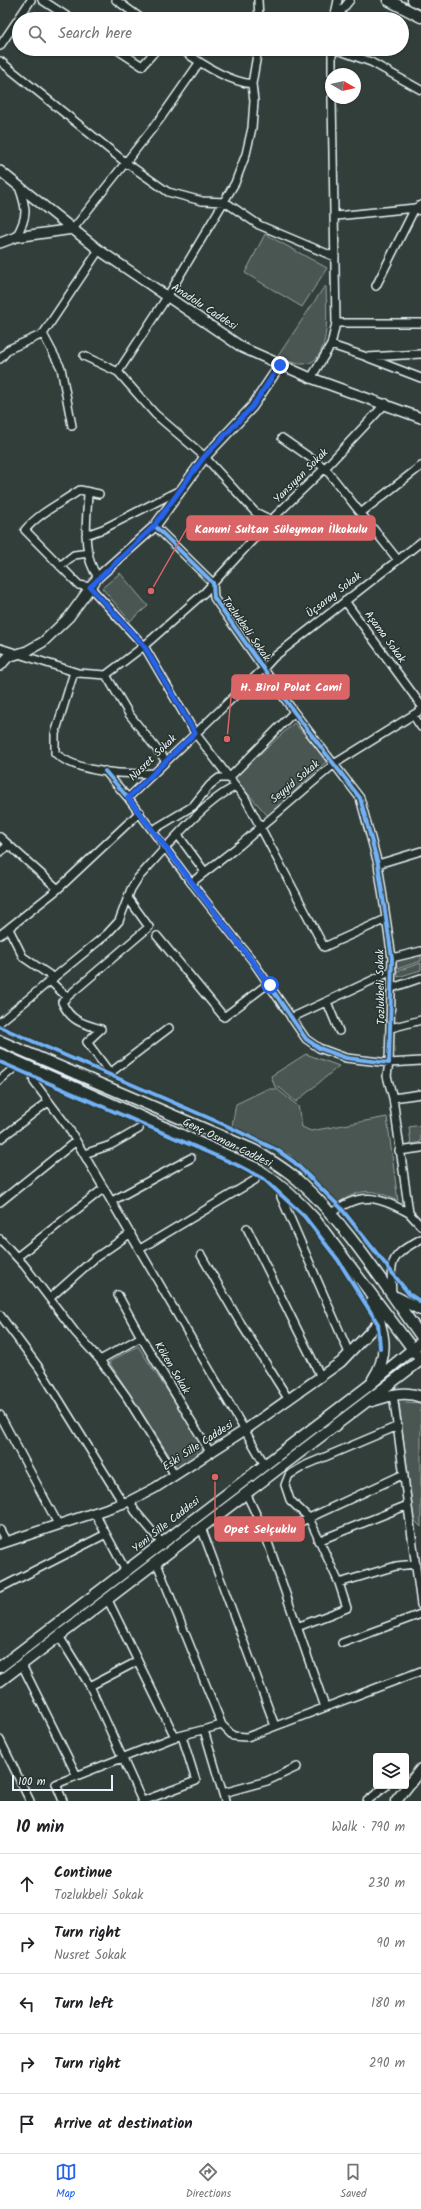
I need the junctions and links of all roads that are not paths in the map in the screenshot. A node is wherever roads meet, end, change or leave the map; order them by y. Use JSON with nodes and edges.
{"nodes":[{"id":1,"x":31,"y":0,"type":"edge"},
{"id":2,"x":42,"y":0,"type":"edge"},
{"id":3,"x":116,"y":0,"type":"edge"},
{"id":4,"x":131,"y":0,"type":"edge"},
{"id":5,"x":258,"y":0,"type":"edge"},
{"id":6,"x":338,"y":0,"type":"edge"},
{"id":7,"x":350,"y":0,"type":"edge"},
{"id":8,"x":388,"y":0,"type":"edge"},
{"id":9,"x":413,"y":0,"type":"edge"},
{"id":10,"x":421,"y":4,"type":"edge"},
{"id":11,"x":126,"y":7,"type":"junction"},
{"id":12,"x":23,"y":12,"type":"edge"},
{"id":13,"x":60,"y":12,"type":"edge"},
{"id":14,"x":133,"y":12,"type":"edge"},
{"id":15,"x":259,"y":12,"type":"edge"},
{"id":16,"x":335,"y":12,"type":"edge"},
{"id":17,"x":341,"y":12,"type":"edge"},
{"id":18,"x":421,"y":17,"type":"edge"},
{"id":19,"x":12,"y":28,"type":"edge"},
{"id":20,"x":0,"y":46,"type":"edge"},
{"id":21,"x":127,"y":56,"type":"edge"},
{"id":22,"x":150,"y":56,"type":"edge"},
{"id":23,"x":190,"y":56,"type":"edge"},
{"id":24,"x":257,"y":56,"type":"edge"},
{"id":25,"x":332,"y":56,"type":"edge"},
{"id":26,"x":354,"y":56,"type":"edge"},
{"id":27,"x":0,"y":61,"type":"edge"},
{"id":28,"x":199,"y":63,"type":"junction"},
{"id":29,"x":332,"y":68,"type":"edge"},
{"id":30,"x":252,"y":84,"type":"junction"},
{"id":31,"x":421,"y":90,"type":"edge"},
{"id":32,"x":332,"y":104,"type":"edge"},
{"id":33,"x":125,"y":162,"type":"junction"},
{"id":34,"x":0,"y":171,"type":"edge"},
{"id":35,"x":19,"y":187,"type":"junction"},
{"id":36,"x":225,"y":202,"type":"junction"},
{"id":37,"x":419,"y":208,"type":"edge"},
{"id":38,"x":336,"y":216,"type":"junction"},
{"id":39,"x":73,"y":229,"type":"junction"},
{"id":40,"x":16,"y":237,"type":"junction"},
{"id":41,"x":0,"y":243,"type":"edge"},
{"id":42,"x":99,"y":250,"type":"junction"},
{"id":43,"x":335,"y":257,"type":"junction"},
{"id":44,"x":376,"y":286,"type":"dead end"},
{"id":45,"x":167,"y":298,"type":"junction"},
{"id":46,"x":336,"y":323,"type":"junction"},
{"id":47,"x":421,"y":323,"type":"edge"},
{"id":48,"x":43,"y":334,"type":"junction"},
{"id":49,"x":331,"y":345,"type":"junction"},
{"id":50,"x":421,"y":354,"type":"edge"},
{"id":51,"x":84,"y":356,"type":"dead end"},
{"id":52,"x":367,"y":357,"type":"junction"},
{"id":53,"x":0,"y":360,"type":"edge"},
{"id":54,"x":280,"y":365,"type":"junction"},
{"id":55,"x":118,"y":372,"type":"junction"},
{"id":56,"x":311,"y":378,"type":"junction"},
{"id":57,"x":421,"y":378,"type":"edge"},
{"id":58,"x":386,"y":404,"type":"junction"},
{"id":59,"x":421,"y":418,"type":"edge"},
{"id":60,"x":72,"y":426,"type":"dead end"},
{"id":61,"x":282,"y":438,"type":"dead end"},
{"id":62,"x":204,"y":457,"type":"junction"},
{"id":63,"x":421,"y":466,"type":"edge"},
{"id":64,"x":325,"y":468,"type":"junction"},
{"id":65,"x":178,"y":491,"type":"junction"},
{"id":66,"x":88,"y":493,"type":"junction"},
{"id":67,"x":99,"y":494,"type":"dead end"},
{"id":68,"x":362,"y":512,"type":"junction"},
{"id":69,"x":271,"y":520,"type":"junction"},
{"id":70,"x":154,"y":526,"type":"junction"},
{"id":71,"x":86,"y":535,"type":"junction"},
{"id":72,"x":420,"y":544,"type":"edge"},
{"id":73,"x":89,"y":553,"type":"junction"},
{"id":74,"x":398,"y":560,"type":"junction"},
{"id":75,"x":60,"y":566,"type":"junction"},
{"id":76,"x":98,"y":577,"type":"junction"},
{"id":77,"x":213,"y":583,"type":"junction"},
{"id":78,"x":90,"y":587,"type":"junction"},
{"id":79,"x":345,"y":601,"type":"junction"},
{"id":80,"x":144,"y":646,"type":"junction"},
{"id":81,"x":0,"y":648,"type":"edge"},
{"id":82,"x":18,"y":654,"type":"junction"},
{"id":83,"x":0,"y":666,"type":"edge"},
{"id":84,"x":263,"y":669,"type":"junction"},
{"id":85,"x":74,"y":672,"type":"junction"},
{"id":86,"x":106,"y":675,"type":"junction"},
{"id":87,"x":421,"y":705,"type":"edge"},
{"id":88,"x":421,"y":710,"type":"edge"},
{"id":89,"x":294,"y":712,"type":"junction"},
{"id":90,"x":413,"y":715,"type":"junction"},
{"id":91,"x":421,"y":727,"type":"edge"},
{"id":92,"x":195,"y":733,"type":"junction"},
{"id":93,"x":166,"y":761,"type":"junction"},
{"id":94,"x":334,"y":764,"type":"junction"},
{"id":95,"x":105,"y":771,"type":"junction"},
{"id":96,"x":154,"y":773,"type":"junction"},
{"id":97,"x":229,"y":778,"type":"junction"},
{"id":98,"x":236,"y":787,"type":"junction"},
{"id":99,"x":128,"y":798,"type":"junction"},
{"id":100,"x":140,"y":812,"type":"junction"},
{"id":101,"x":261,"y":826,"type":"junction"},
{"id":102,"x":153,"y":830,"type":"junction"},
{"id":103,"x":178,"y":835,"type":"junction"},
{"id":104,"x":0,"y":837,"type":"edge"},
{"id":105,"x":9,"y":845,"type":"junction"},
{"id":106,"x":166,"y":848,"type":"junction"},
{"id":107,"x":421,"y":851,"type":"edge"},
{"id":108,"x":0,"y":852,"type":"edge"},
{"id":109,"x":378,"y":864,"type":"junction"},
{"id":110,"x":205,"y":872,"type":"junction"},
{"id":111,"x":191,"y":883,"type":"junction"},
{"id":112,"x":58,"y":889,"type":"junction"},
{"id":113,"x":128,"y":898,"type":"junction"},
{"id":114,"x":386,"y":919,"type":"junction"},
{"id":115,"x":9,"y":929,"type":"junction"},
{"id":116,"x":0,"y":935,"type":"edge"},
{"id":117,"x":157,"y":936,"type":"dead end"},
{"id":118,"x":421,"y":951,"type":"edge"},
{"id":119,"x":392,"y":958,"type":"junction"},
{"id":120,"x":392,"y":971,"type":"junction"},
{"id":121,"x":421,"y":978,"type":"edge"},
{"id":122,"x":52,"y":980,"type":"junction"},
{"id":123,"x":269,"y":983,"type":"junction"},
{"id":124,"x":392,"y":988,"type":"junction"},
{"id":125,"x":67,"y":996,"type":"junction"},
{"id":126,"x":327,"y":1002,"type":"junction"},
{"id":127,"x":291,"y":1018,"type":"junction"},
{"id":128,"x":421,"y":1020,"type":"edge"},
{"id":129,"x":0,"y":1022,"type":"edge"},
{"id":130,"x":169,"y":1028,"type":"dead end"},
{"id":131,"x":391,"y":1028,"type":"junction"},
{"id":132,"x":339,"y":1031,"type":"dead end"},
{"id":133,"x":0,"y":1041,"type":"edge"},
{"id":134,"x":0,"y":1054,"type":"edge"},
{"id":135,"x":421,"y":1061,"type":"edge"},
{"id":136,"x":20,"y":1063,"type":"junction"},
{"id":137,"x":389,"y":1063,"type":"junction"},
{"id":138,"x":32,"y":1069,"type":"junction"},
{"id":139,"x":0,"y":1080,"type":"edge"},
{"id":140,"x":421,"y":1094,"type":"edge"},
{"id":141,"x":393,"y":1098,"type":"junction"},
{"id":142,"x":48,"y":1102,"type":"junction"},
{"id":143,"x":139,"y":1129,"type":"dead end"},
{"id":144,"x":0,"y":1139,"type":"edge"},
{"id":145,"x":76,"y":1141,"type":"junction"},
{"id":146,"x":421,"y":1148,"type":"edge"},
{"id":147,"x":399,"y":1151,"type":"junction"},
{"id":148,"x":84,"y":1154,"type":"junction"},
{"id":149,"x":191,"y":1158,"type":"dead end"},
{"id":150,"x":255,"y":1180,"type":"dead end"},
{"id":151,"x":104,"y":1188,"type":"junction"},
{"id":152,"x":281,"y":1197,"type":"dead end"},
{"id":153,"x":112,"y":1201,"type":"junction"},
{"id":154,"x":0,"y":1202,"type":"edge"},
{"id":155,"x":409,"y":1213,"type":"junction"},
{"id":156,"x":330,"y":1214,"type":"junction"},
{"id":157,"x":421,"y":1226,"type":"edge"},
{"id":158,"x":247,"y":1228,"type":"dead end"},
{"id":159,"x":131,"y":1233,"type":"junction"},
{"id":160,"x":0,"y":1239,"type":"edge"},
{"id":161,"x":421,"y":1240,"type":"edge"},
{"id":162,"x":140,"y":1249,"type":"junction"},
{"id":163,"x":201,"y":1255,"type":"dead end"},
{"id":164,"x":17,"y":1257,"type":"junction"},
{"id":165,"x":366,"y":1289,"type":"junction"},
{"id":166,"x":118,"y":1295,"type":"dead end"},
{"id":167,"x":392,"y":1295,"type":"junction"},
{"id":168,"x":50,"y":1298,"type":"junction"},
{"id":169,"x":421,"y":1310,"type":"edge"},
{"id":170,"x":0,"y":1315,"type":"edge"},
{"id":171,"x":380,"y":1321,"type":"junction"},
{"id":172,"x":421,"y":1336,"type":"edge"},
{"id":173,"x":141,"y":1337,"type":"junction"},
{"id":174,"x":421,"y":1342,"type":"edge"},
{"id":175,"x":413,"y":1348,"type":"junction"},
{"id":176,"x":349,"y":1353,"type":"junction"},
{"id":177,"x":100,"y":1360,"type":"junction"},
{"id":178,"x":421,"y":1360,"type":"edge"},
{"id":179,"x":321,"y":1377,"type":"junction"},
{"id":180,"x":366,"y":1387,"type":"junction"},
{"id":181,"x":393,"y":1394,"type":"junction"},
{"id":182,"x":421,"y":1397,"type":"edge"},
{"id":183,"x":289,"y":1400,"type":"junction"},
{"id":184,"x":365,"y":1403,"type":"junction"},
{"id":185,"x":0,"y":1415,"type":"edge"},
{"id":186,"x":398,"y":1426,"type":"junction"},
{"id":187,"x":245,"y":1430,"type":"junction"},
{"id":188,"x":210,"y":1452,"type":"junction"},
{"id":189,"x":265,"y":1465,"type":"junction"},
{"id":190,"x":404,"y":1474,"type":"junction"},
{"id":191,"x":175,"y":1475,"type":"junction"},
{"id":192,"x":246,"y":1493,"type":"junction"},
{"id":193,"x":126,"y":1502,"type":"junction"},
{"id":194,"x":408,"y":1505,"type":"junction"},
{"id":195,"x":94,"y":1512,"type":"junction"},
{"id":196,"x":309,"y":1518,"type":"junction"},
{"id":197,"x":58,"y":1524,"type":"junction"},
{"id":198,"x":201,"y":1527,"type":"junction"},
{"id":199,"x":0,"y":1530,"type":"edge"},
{"id":200,"x":106,"y":1534,"type":"junction"},
{"id":201,"x":266,"y":1538,"type":"junction"},
{"id":202,"x":318,"y":1541,"type":"junction"},
{"id":203,"x":3,"y":1543,"type":"edge"},
{"id":204,"x":162,"y":1543,"type":"junction"},
{"id":205,"x":156,"y":1561,"type":"junction"},
{"id":206,"x":416,"y":1564,"type":"junction"},
{"id":207,"x":126,"y":1571,"type":"junction"},
{"id":208,"x":339,"y":1583,"type":"junction"},
{"id":209,"x":0,"y":1588,"type":"edge"},
{"id":210,"x":107,"y":1598,"type":"junction"},
{"id":211,"x":421,"y":1606,"type":"edge"},
{"id":212,"x":421,"y":1614,"type":"edge"},
{"id":213,"x":297,"y":1627,"type":"junction"},
{"id":214,"x":59,"y":1636,"type":"junction"},
{"id":215,"x":342,"y":1643,"type":"dead end"},
{"id":216,"x":138,"y":1661,"type":"junction"},
{"id":217,"x":22,"y":1665,"type":"junction"},
{"id":218,"x":0,"y":1667,"type":"edge"},
{"id":219,"x":421,"y":1671,"type":"edge"},
{"id":220,"x":0,"y":1681,"type":"edge"},
{"id":221,"x":90,"y":1686,"type":"junction"},
{"id":222,"x":325,"y":1707,"type":"junction"},
{"id":223,"x":222,"y":1725,"type":"junction"},
{"id":224,"x":275,"y":1726,"type":"junction"},
{"id":225,"x":204,"y":1730,"type":"junction"},
{"id":226,"x":179,"y":1737,"type":"junction"},
{"id":227,"x":0,"y":1740,"type":"edge"},
{"id":228,"x":122,"y":1758,"type":"junction"},
{"id":229,"x":297,"y":1767,"type":"dead end"},
{"id":230,"x":421,"y":1769,"type":"edge"},
{"id":231,"x":77,"y":1776,"type":"junction"},
{"id":232,"x":382,"y":1789,"type":"edge"},
{"id":233,"x":223,"y":1793,"type":"junction"},
{"id":234,"x":30,"y":1801,"type":"edge"},
{"id":235,"x":63,"y":1801,"type":"edge"},
{"id":236,"x":143,"y":1801,"type":"edge"},
{"id":237,"x":225,"y":1801,"type":"edge"},
{"id":238,"x":367,"y":1801,"type":"edge"},
{"id":239,"x":396,"y":1801,"type":"edge"}],
"edges":[{"from":1,"to":12,"type":"street"},
{"from":2,"to":13,"type":"street"},
{"from":3,"to":11,"type":"street"},
{"from":4,"to":11,"type":"street"},
{"from":5,"to":15,"type":"street"},
{"from":6,"to":16,"type":"street"},
{"from":7,"to":17,"type":"street"},
{"from":8,"to":18,"type":"main road"},
{"from":9,"to":10,"type":"main road"},
{"from":11,"to":14,"type":"street"},
{"from":19,"to":20,"type":"street"},
{"from":21,"to":22,"type":"street"},
{"from":23,"to":28,"type":"street"},
{"from":24,"to":30,"type":"street"},
{"from":25,"to":29,"type":"street"},
{"from":26,"to":31,"type":"street"},
{"from":27,"to":33,"type":"street"},
{"from":28,"to":30,"type":"street"},
{"from":28,"to":33,"type":"street"},
{"from":30,"to":36,"type":"street"},
{"from":32,"to":38,"type":"street"},
{"from":33,"to":36,"type":"street"},
{"from":33,"to":39,"type":"street"},
{"from":34,"to":35,"type":"street","name":"Anadolu Caddesi"},
{"from":35,"to":39,"type":"street","name":"Anadolu Caddesi"},
{"from":35,"to":40,"type":"street"},
{"from":36,"to":43,"type":"street"},
{"from":36,"to":45,"type":"street"},
{"from":37,"to":38,"type":"street"},
{"from":37,"to":44,"type":"street"},
{"from":38,"to":43,"type":"street"},
{"from":39,"to":40,"type":"street"},
{"from":39,"to":42,"type":"street","name":"Anadolu Caddesi"},
{"from":40,"to":41,"type":"street"},
{"from":42,"to":45,"type":"street","name":"Anadolu Caddesi"},
{"from":42,"to":48,"type":"street"},
{"from":43,"to":46,"type":"street"},
{"from":45,"to":54,"type":"street","name":"Anadolu Caddesi"},
{"from":45,"to":55,"type":"street"},
{"from":46,"to":47,"type":"street"},
{"from":46,"to":49,"type":"street"},
{"from":48,"to":53,"type":"street"},
{"from":48,"to":60,"type":"street"},
{"from":49,"to":52,"type":"street"},
{"from":49,"to":56,"type":"street"},
{"from":50,"to":52,"type":"street"},
{"from":51,"to":55,"type":"street"},
{"from":52,"to":57,"type":"street"},
{"from":54,"to":56,"type":"street","name":"Anadolu Caddesi"},
{"from":54,"to":62,"type":"street"},
{"from":55,"to":62,"type":"street"},
{"from":56,"to":58,"type":"street","name":"Anadolu Caddesi"},
{"from":58,"to":59,"type":"street","name":"Anadolu Caddesi"},
{"from":58,"to":64,"type":"street","name":"Yansıyan Sokak"},
{"from":61,"to":64,"type":"street"},
{"from":62,"to":65,"type":"street"},
{"from":62,"to":69,"type":"street"},
{"from":63,"to":68,"type":"street"},
{"from":64,"to":68,"type":"street"},
{"from":64,"to":69,"type":"street","name":"Yansıyan Sokak"},
{"from":65,"to":70,"type":"street"},
{"from":65,"to":71,"type":"street"},
{"from":66,"to":67,"type":"street"},
{"from":66,"to":71,"type":"street"},
{"from":66,"to":75,"type":"street"},
{"from":68,"to":74,"type":"street"},
{"from":69,"to":77,"type":"street","name":"Yansıyan Sokak"},
{"from":70,"to":76,"type":"street"},
{"from":70,"to":77,"type":"street"},
{"from":71,"to":73,"type":"street"},
{"from":72,"to":74,"type":"street","name":"Üçsaray Sokak"},
{"from":73,"to":75,"type":"street"},
{"from":73,"to":76,"type":"street"},
{"from":74,"to":79,"type":"street","name":"Üçsaray Sokak"},
{"from":75,"to":78,"type":"street"},
{"from":76,"to":78,"type":"street"},
{"from":77,"to":80,"type":"street","name":"Yansıyan Sokak"},
{"from":77,"to":84,"type":"street","name":"Tozlukbeli Sokak"},
{"from":78,"to":80,"type":"street"},
{"from":78,"to":82,"type":"street"},
{"from":79,"to":84,"type":"street","name":"Üçsaray Sokak"},
{"from":79,"to":87,"type":"street","name":"Aşama Sokak"},
{"from":80,"to":86,"type":"street","name":"Yansıyan Sokak"},
{"from":80,"to":92,"type":"street"},
{"from":81,"to":82,"type":"street"},
{"from":82,"to":83,"type":"street"},
{"from":82,"to":85,"type":"street"},
{"from":84,"to":89,"type":"street","name":"Tozlukbeli Sokak"},
{"from":84,"to":92,"type":"street","name":"Nusret Sokak"},
{"from":85,"to":86,"type":"street"},
{"from":85,"to":95,"type":"street"},
{"from":86,"to":93,"type":"street"},
{"from":88,"to":90,"type":"street","name":"Seyyid Sokak"},
{"from":89,"to":94,"type":"street","name":"Tozlukbeli Sokak"},
{"from":89,"to":97,"type":"street"},
{"from":90,"to":91,"type":"street"},
{"from":90,"to":94,"type":"street","name":"Seyyid Sokak"},
{"from":92,"to":93,"type":"street","name":"Nusret Sokak"},
{"from":92,"to":97,"type":"street"},
{"from":93,"to":96,"type":"street","name":"Nusret Sokak"},
{"from":94,"to":101,"type":"street","name":"Seyyid Sokak"},
{"from":94,"to":109,"type":"street","name":"Tozlukbeli Sokak"},
{"from":95,"to":96,"type":"street"},
{"from":95,"to":99,"type":"street"},
{"from":96,"to":99,"type":"street","name":"Nusret Sokak"},
{"from":97,"to":98,"type":"street"},
{"from":97,"to":102,"type":"street"},
{"from":98,"to":101,"type":"street"},
{"from":98,"to":103,"type":"street"},
{"from":99,"to":100,"type":"street"},
{"from":100,"to":102,"type":"street"},
{"from":100,"to":112,"type":"street"},
{"from":101,"to":110,"type":"street","name":"Seyyid Sokak"},
{"from":101,"to":114,"type":"street"},
{"from":102,"to":106,"type":"street"},
{"from":103,"to":106,"type":"street"},
{"from":103,"to":110,"type":"street"},
{"from":104,"to":105,"type":"street"},
{"from":105,"to":108,"type":"street"},
{"from":105,"to":112,"type":"street"},
{"from":106,"to":111,"type":"street"},
{"from":106,"to":113,"type":"street"},
{"from":107,"to":109,"type":"street"},
{"from":109,"to":114,"type":"street","name":"Tozlukbeli Sokak"},
{"from":110,"to":111,"type":"street","name":"Seyyid Sokak"},
{"from":111,"to":123,"type":"street"},
{"from":112,"to":115,"type":"street"},
{"from":113,"to":122,"type":"street"},
{"from":113,"to":125,"type":"street"},
{"from":114,"to":119,"type":"street","name":"Tozlukbeli Sokak"},
{"from":115,"to":116,"type":"street"},
{"from":115,"to":122,"type":"street"},
{"from":117,"to":123,"type":"street"},
{"from":118,"to":119,"type":"street"},
{"from":119,"to":120,"type":"street","name":"Tozlukbeli Sokak"},
{"from":120,"to":124,"type":"street","name":"Tozlukbeli Sokak"},
{"from":120,"to":126,"type":"street"},
{"from":121,"to":124,"type":"street"},
{"from":122,"to":125,"type":"street"},
{"from":122,"to":129,"type":"street"},
{"from":123,"to":127,"type":"street"},
{"from":124,"to":131,"type":"street","name":"Tozlukbeli Sokak"},
{"from":125,"to":130,"type":"street"},
{"from":126,"to":127,"type":"street"},
{"from":126,"to":132,"type":"street"},
{"from":127,"to":137,"type":"street"},
{"from":128,"to":131,"type":"street"},
{"from":131,"to":137,"type":"street","name":"Tozlukbeli Sokak"},
{"from":133,"to":156,"type":"main road","name":"Genç Osman Caddesi"},
{"from":134,"to":136,"type":"main road","name":"Genç Osman Caddesi"},
{"from":135,"to":137,"type":"street"},
{"from":136,"to":138,"type":"main road","name":"Genç Osman Caddesi"},
{"from":136,"to":139,"type":"street"},
{"from":137,"to":141,"type":"street","name":"Tozlukbeli Sokak"},
{"from":138,"to":142,"type":"street"},
{"from":138,"to":165,"type":"main road","name":"Genç Osman Caddesi"},
{"from":140,"to":141,"type":"street"},
{"from":141,"to":147,"type":"street","name":"Tozlukbeli Sokak"},
{"from":142,"to":144,"type":"street"},
{"from":142,"to":145,"type":"street"},
{"from":143,"to":148,"type":"street"},
{"from":145,"to":148,"type":"street"},
{"from":145,"to":154,"type":"street"},
{"from":146,"to":147,"type":"street"},
{"from":147,"to":155,"type":"street","name":"Tozlukbeli Sokak"},
{"from":148,"to":151,"type":"street"},
{"from":149,"to":153,"type":"street"},
{"from":150,"to":162,"type":"street"},
{"from":151,"to":153,"type":"street"},
{"from":151,"to":164,"type":"street"},
{"from":152,"to":176,"type":"street"},
{"from":153,"to":159,"type":"street"},
{"from":155,"to":156,"type":"street"},
{"from":155,"to":157,"type":"street"},
{"from":156,"to":167,"type":"main road","name":"Genç Osman Caddesi"},
{"from":158,"to":179,"type":"street"},
{"from":159,"to":162,"type":"street"},
{"from":159,"to":168,"type":"street"},
{"from":160,"to":164,"type":"street"},
{"from":161,"to":167,"type":"street"},
{"from":162,"to":187,"type":"street"},
{"from":163,"to":183,"type":"street"},
{"from":164,"to":168,"type":"street"},
{"from":165,"to":171,"type":"main road"},
{"from":165,"to":175,"type":"main road","name":"Genç Osman Caddesi"},
{"from":166,"to":173,"type":"street","name":"Köken Sokak"},
{"from":167,"to":169,"type":"main road"},
{"from":167,"to":172,"type":"main road","name":"Genç Osman Caddesi"},
{"from":168,"to":177,"type":"street"},
{"from":170,"to":193,"type":"street"},
{"from":171,"to":176,"type":"street","name":"Eski Sille Caddesi"},
{"from":171,"to":180,"type":"main road"},
{"from":173,"to":177,"type":"street"},
{"from":173,"to":188,"type":"street","name":"Köken Sokak"},
{"from":174,"to":175,"type":"main road","name":"Yeni Sille Caddesi"},
{"from":175,"to":178,"type":"main road","name":"Genç Osman Caddesi"},
{"from":175,"to":180,"type":"main road","name":"Yeni Sille Caddesi"},
{"from":176,"to":179,"type":"street","name":"Eski Sille Caddesi"},
{"from":177,"to":191,"type":"street"},
{"from":178,"to":184,"type":"main road","name":"Yeni Sille Caddesi"},
{"from":179,"to":183,"type":"street","name":"Eski Sille Caddesi"},
{"from":180,"to":189,"type":"main road","name":"Yeni Sille Caddesi"},
{"from":181,"to":182,"type":"main road"},
{"from":181,"to":184,"type":"main road"},
{"from":181,"to":186,"type":"street"},
{"from":183,"to":187,"type":"street","name":"Eski Sille Caddesi"},
{"from":184,"to":192,"type":"main road","name":"Yeni Sille Caddesi"},
{"from":185,"to":197,"type":"street"},
{"from":186,"to":190,"type":"street"},
{"from":186,"to":196,"type":"street"},
{"from":187,"to":188,"type":"street","name":"Eski Sille Caddesi"},
{"from":187,"to":189,"type":"street"},
{"from":188,"to":191,"type":"street","name":"Eski Sille Caddesi"},
{"from":189,"to":204,"type":"main road","name":"Yeni Sille Caddesi"},
{"from":190,"to":194,"type":"street"},
{"from":190,"to":196,"type":"street"},
{"from":191,"to":193,"type":"street","name":"Eski Sille Caddesi"},
{"from":192,"to":198,"type":"main road","name":"Yeni Sille Caddesi"},
{"from":192,"to":201,"type":"street"},
{"from":193,"to":195,"type":"street","name":"Eski Sille Caddesi"},
{"from":193,"to":204,"type":"street"},
{"from":194,"to":202,"type":"street"},
{"from":194,"to":206,"type":"street"},
{"from":195,"to":197,"type":"street","name":"Eski Sille Caddesi"},
{"from":195,"to":200,"type":"street"},
{"from":196,"to":201,"type":"street"},
{"from":196,"to":202,"type":"street"},
{"from":197,"to":203,"type":"street","name":"Eski Sille Caddesi"},
{"from":198,"to":205,"type":"main road","name":"Yeni Sille Caddesi"},
{"from":198,"to":224,"type":"street"},
{"from":199,"to":203,"type":"street"},
{"from":200,"to":207,"type":"street"},
{"from":200,"to":209,"type":"street"},
{"from":201,"to":213,"type":"street"},
{"from":202,"to":208,"type":"street"},
{"from":204,"to":207,"type":"main road","name":"Yeni Sille Caddesi"},
{"from":205,"to":210,"type":"main road","name":"Yeni Sille Caddesi"},
{"from":205,"to":223,"type":"street"},
{"from":206,"to":208,"type":"street"},
{"from":206,"to":211,"type":"street"},
{"from":207,"to":218,"type":"main road","name":"Yeni Sille Caddesi"},
{"from":208,"to":213,"type":"street"},
{"from":210,"to":214,"type":"main road","name":"Yeni Sille Caddesi"},
{"from":210,"to":216,"type":"street"},
{"from":212,"to":215,"type":"street"},
{"from":213,"to":222,"type":"street"},
{"from":214,"to":217,"type":"main road","name":"Yeni Sille Caddesi"},
{"from":214,"to":221,"type":"street"},
{"from":216,"to":221,"type":"street"},
{"from":216,"to":226,"type":"street"},
{"from":217,"to":220,"type":"main road","name":"Yeni Sille Caddesi"},
{"from":217,"to":231,"type":"street"},
{"from":219,"to":222,"type":"street"},
{"from":221,"to":228,"type":"street"},
{"from":222,"to":224,"type":"street"},
{"from":223,"to":224,"type":"street"},
{"from":223,"to":225,"type":"street"},
{"from":225,"to":226,"type":"street"},
{"from":225,"to":233,"type":"street"},
{"from":226,"to":228,"type":"street"},
{"from":226,"to":236,"type":"street"},
{"from":227,"to":234,"type":"street"},
{"from":228,"to":231,"type":"street"},
{"from":228,"to":236,"type":"street"},
{"from":229,"to":233,"type":"street"},
{"from":230,"to":239,"type":"main road"},
{"from":231,"to":235,"type":"street"},
{"from":232,"to":238,"type":"street"},
{"from":233,"to":237,"type":"street"}]}
